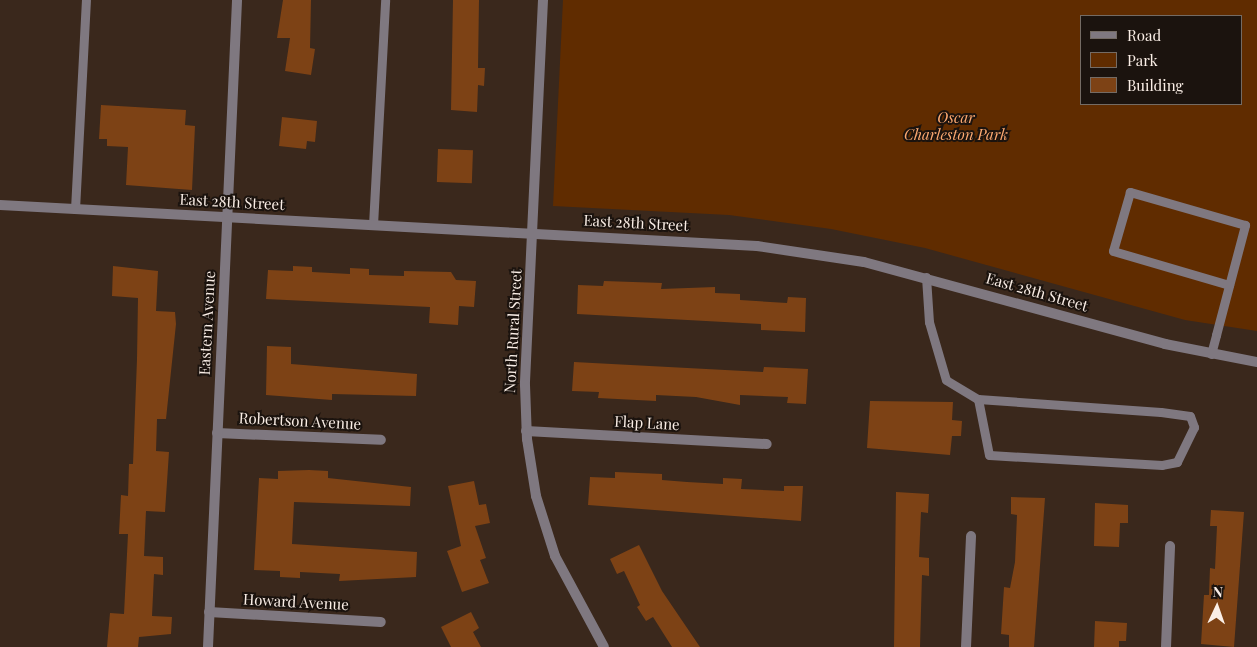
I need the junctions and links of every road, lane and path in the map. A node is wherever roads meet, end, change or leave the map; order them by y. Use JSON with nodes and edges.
{"nodes":[{"id":1,"x":86,"y":0,"type":"edge"},
{"id":2,"x":237,"y":0,"type":"edge"},
{"id":3,"x":385,"y":0,"type":"edge"},
{"id":4,"x":543,"y":0,"type":"edge"},
{"id":5,"x":0,"y":205,"type":"edge"},
{"id":6,"x":75,"y":209,"type":"junction"},
{"id":7,"x":227,"y":217,"type":"junction"},
{"id":8,"x":373,"y":225,"type":"junction"},
{"id":9,"x":532,"y":233,"type":"junction"},
{"id":10,"x":926,"y":277,"type":"junction"},
{"id":11,"x":1229,"y":285,"type":"junction"},
{"id":12,"x":1210,"y":354,"type":"junction"},
{"id":13,"x":1257,"y":362,"type":"edge"},
{"id":14,"x":978,"y":399,"type":"junction"},
{"id":15,"x":526,"y":431,"type":"junction"},
{"id":16,"x":217,"y":433,"type":"junction"},
{"id":17,"x":381,"y":440,"type":"dead end"},
{"id":18,"x":767,"y":444,"type":"dead end"},
{"id":19,"x":971,"y":536,"type":"dead end"},
{"id":20,"x":1170,"y":546,"type":"dead end"},
{"id":21,"x":209,"y":612,"type":"junction"},
{"id":22,"x":381,"y":622,"type":"dead end"},
{"id":23,"x":208,"y":647,"type":"edge"},
{"id":24,"x":604,"y":647,"type":"edge"},
{"id":25,"x":966,"y":647,"type":"edge"},
{"id":26,"x":1166,"y":647,"type":"edge"}],
"edges":[{"from":1,"to":6,"type":"lane"},
{"from":2,"to":7,"type":"street","name":"Eastern Avenue"},
{"from":3,"to":8,"type":"lane"},
{"from":4,"to":9,"type":"street","name":"North Rural Street"},
{"from":5,"to":6,"type":"street","name":"East 28th Street"},
{"from":6,"to":7,"type":"street","name":"East 28th Street"},
{"from":7,"to":8,"type":"street","name":"East 28th Street"},
{"from":7,"to":16,"type":"street","name":"Eastern Avenue"},
{"from":8,"to":9,"type":"street","name":"East 28th Street"},
{"from":9,"to":10,"type":"street","name":"East 28th Street"},
{"from":9,"to":15,"type":"street","name":"North Rural Street"},
{"from":10,"to":12,"type":"street","name":"East 28th Street"},
{"from":10,"to":14,"type":"lane"},
{"from":11,"to":11,"type":"lane"},
{"from":11,"to":12,"type":"lane"},
{"from":12,"to":13,"type":"street","name":"East 28th Street"},
{"from":14,"to":14,"type":"lane"},
{"from":15,"to":18,"type":"street","name":"Flap Lane"},
{"from":15,"to":24,"type":"street","name":"North Rural Street"},
{"from":16,"to":17,"type":"street","name":"Robertson Avenue"},
{"from":16,"to":21,"type":"street","name":"Eastern Avenue"},
{"from":19,"to":25,"type":"street"},
{"from":20,"to":26,"type":"street"},
{"from":21,"to":22,"type":"street","name":"Howard Avenue"},
{"from":21,"to":23,"type":"street","name":"Eastern Avenue"}]}
